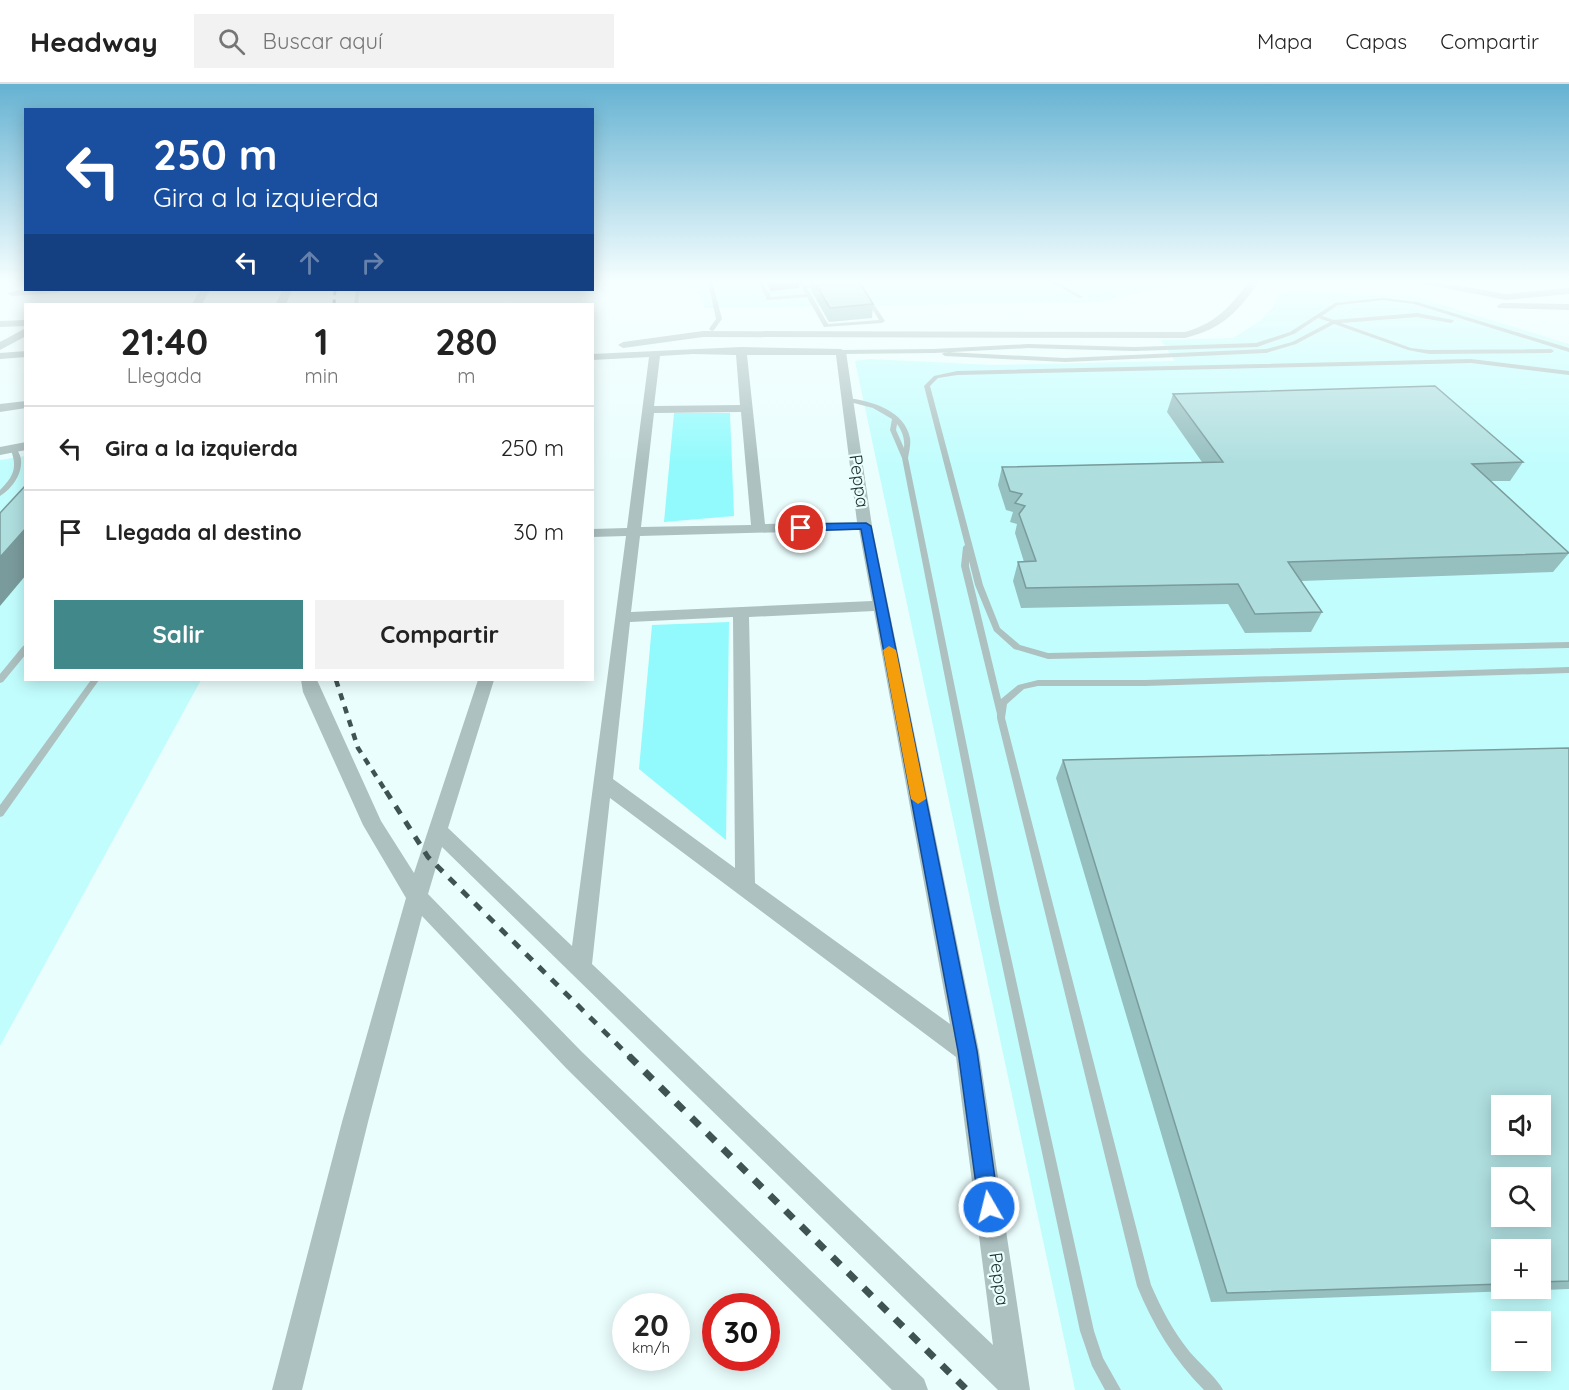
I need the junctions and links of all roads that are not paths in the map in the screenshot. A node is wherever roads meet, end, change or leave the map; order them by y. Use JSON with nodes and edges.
{"nodes":[{"id":1,"x":641,"y":342,"type":"edge"},
{"id":2,"x":1266,"y":342,"type":"edge"},
{"id":3,"x":1296,"y":342,"type":"edge"},
{"id":4,"x":1390,"y":342,"type":"edge"},
{"id":5,"x":1521,"y":342,"type":"edge"},
{"id":6,"x":1542,"y":342,"type":"edge"},
{"id":7,"x":1028,"y":346,"type":"junction"},
{"id":8,"x":741,"y":350,"type":"junction"},
{"id":9,"x":1569,"y":350,"type":"edge"},
{"id":10,"x":594,"y":351,"type":"edge"},
{"id":11,"x":934,"y":351,"type":"junction"},
{"id":12,"x":1551,"y":351,"type":"junction"},
{"id":13,"x":841,"y":352,"type":"junction"},
{"id":14,"x":24,"y":354,"type":"edge"},
{"id":15,"x":655,"y":355,"type":"junction"},
{"id":16,"x":1569,"y":355,"type":"edge"},
{"id":17,"x":0,"y":356,"type":"edge"},
{"id":18,"x":594,"y":357,"type":"edge"},
{"id":19,"x":1032,"y":359,"type":"junction"},
{"id":20,"x":594,"y":367,"type":"edge"},
{"id":21,"x":1569,"y":373,"type":"edge"},
{"id":22,"x":848,"y":400,"type":"junction"},
{"id":23,"x":24,"y":404,"type":"edge"},
{"id":24,"x":0,"y":408,"type":"edge"},
{"id":25,"x":746,"y":408,"type":"junction"},
{"id":26,"x":648,"y":410,"type":"junction"},
{"id":27,"x":895,"y":419,"type":"junction"},
{"id":28,"x":13,"y":448,"type":"edge"},
{"id":29,"x":905,"y":458,"type":"junction"},
{"id":30,"x":0,"y":494,"type":"edge"},
{"id":31,"x":866,"y":526,"type":"junction"},
{"id":32,"x":758,"y":529,"type":"junction"},
{"id":33,"x":633,"y":532,"type":"junction"},
{"id":34,"x":594,"y":533,"type":"edge"},
{"id":35,"x":967,"y":538,"type":"junction"},
{"id":36,"x":881,"y":606,"type":"junction"},
{"id":37,"x":741,"y":612,"type":"junction"},
{"id":38,"x":623,"y":617,"type":"junction"},
{"id":39,"x":1569,"y":645,"type":"edge"},
{"id":40,"x":24,"y":650,"type":"edge"},
{"id":41,"x":1569,"y":670,"type":"edge"},
{"id":42,"x":0,"y":680,"type":"edge"},
{"id":43,"x":94,"y":681,"type":"edge"},
{"id":44,"x":309,"y":681,"type":"edge"},
{"id":45,"x":486,"y":681,"type":"edge"},
{"id":46,"x":1001,"y":718,"type":"junction"},
{"id":47,"x":603,"y":782,"type":"junction"},
{"id":48,"x":4,"y":802,"type":"edge"},
{"id":49,"x":0,"y":813,"type":"edge"},
{"id":50,"x":436,"y":829,"type":"junction"},
{"id":51,"x":745,"y":887,"type":"junction"},
{"id":52,"x":416,"y":895,"type":"junction"},
{"id":53,"x":580,"y":970,"type":"junction"},
{"id":54,"x":968,"y":1051,"type":"junction"},
{"id":55,"x":1016,"y":1388,"type":"edge"},
{"id":56,"x":287,"y":1390,"type":"edge"},
{"id":57,"x":913,"y":1390,"type":"edge"},
{"id":58,"x":1113,"y":1390,"type":"edge"},
{"id":59,"x":1215,"y":1390,"type":"edge"}],
"edges":[{"from":1,"to":10,"type":"street"},
{"from":2,"to":7,"type":"lane"},
{"from":3,"to":19,"type":"lane"},
{"from":4,"to":12,"type":"lane"},
{"from":5,"to":12,"type":"lane"},
{"from":6,"to":9,"type":"lane"},
{"from":7,"to":11,"type":"lane"},
{"from":7,"to":19,"type":"lane"},
{"from":8,"to":13,"type":"street"},
{"from":8,"to":15,"type":"street"},
{"from":8,"to":25,"type":"street"},
{"from":11,"to":13,"type":"lane"},
{"from":11,"to":19,"type":"lane"},
{"from":12,"to":16,"type":"lane"},
{"from":13,"to":22,"type":"street","name":"Peppa"},
{"from":14,"to":17,"type":"street"},
{"from":15,"to":18,"type":"street"},
{"from":15,"to":20,"type":"street"},
{"from":15,"to":26,"type":"street"},
{"from":21,"to":35,"type":"lane"},
{"from":22,"to":27,"type":"lane"},
{"from":22,"to":31,"type":"street","name":"Peppa"},
{"from":23,"to":24,"type":"street"},
{"from":25,"to":26,"type":"street"},
{"from":25,"to":32,"type":"street"},
{"from":26,"to":33,"type":"street"},
{"from":27,"to":29,"type":"lane"},
{"from":27,"to":29,"type":"lane"},
{"from":28,"to":30,"type":"lane"},
{"from":29,"to":58,"type":"lane"},
{"from":31,"to":32,"type":"street"},
{"from":31,"to":36,"type":"street","name":"Peppa"},
{"from":32,"to":33,"type":"street"},
{"from":33,"to":34,"type":"street"},
{"from":33,"to":38,"type":"street"},
{"from":35,"to":39,"type":"lane"},
{"from":35,"to":46,"type":"lane"},
{"from":36,"to":37,"type":"street"},
{"from":36,"to":54,"type":"street","name":"Peppa"},
{"from":37,"to":38,"type":"street"},
{"from":37,"to":51,"type":"street"},
{"from":38,"to":47,"type":"street"},
{"from":40,"to":42,"type":"lane"},
{"from":41,"to":46,"type":"lane"},
{"from":43,"to":48,"type":"lane"},
{"from":44,"to":52,"type":"street"},
{"from":45,"to":50,"type":"street"},
{"from":46,"to":59,"type":"lane"},
{"from":47,"to":51,"type":"street"},
{"from":47,"to":53,"type":"street"},
{"from":48,"to":49,"type":"lane"},
{"from":50,"to":52,"type":"street"},
{"from":50,"to":53,"type":"street"},
{"from":51,"to":54,"type":"street"},
{"from":52,"to":56,"type":"street"},
{"from":52,"to":57,"type":"street"},
{"from":53,"to":55,"type":"street"},
{"from":54,"to":55,"type":"street","name":"Peppa"}]}
